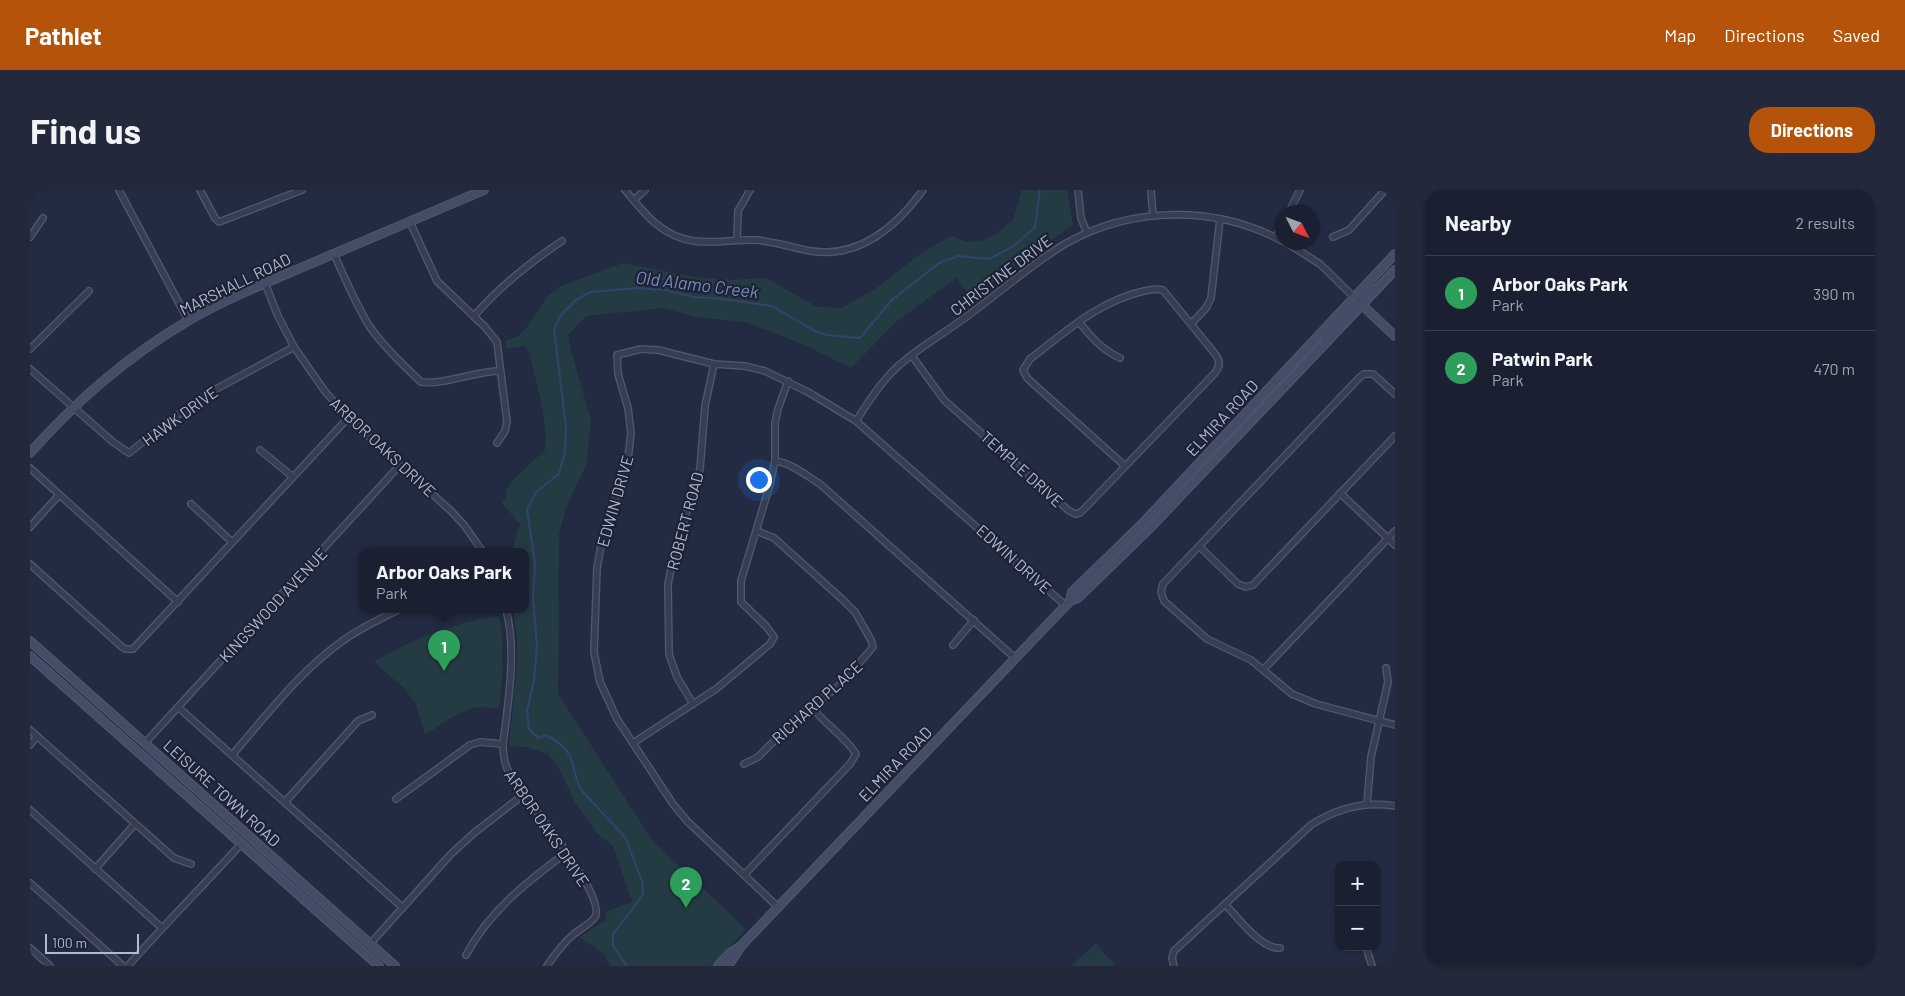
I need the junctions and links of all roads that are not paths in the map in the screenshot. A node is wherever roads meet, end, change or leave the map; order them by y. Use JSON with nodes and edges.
{"nodes":[{"id":1,"x":119,"y":190,"type":"edge"},
{"id":2,"x":200,"y":190,"type":"edge"},
{"id":3,"x":302,"y":190,"type":"edge"},
{"id":4,"x":484,"y":190,"type":"edge"},
{"id":5,"x":625,"y":190,"type":"edge"},
{"id":6,"x":645,"y":190,"type":"edge"},
{"id":7,"x":750,"y":190,"type":"edge"},
{"id":8,"x":923,"y":190,"type":"edge"},
{"id":9,"x":1078,"y":190,"type":"edge"},
{"id":10,"x":1151,"y":190,"type":"edge"},
{"id":11,"x":1300,"y":190,"type":"edge"},
{"id":12,"x":1385,"y":190,"type":"edge"},
{"id":13,"x":634,"y":200,"type":"junction"},
{"id":14,"x":1292,"y":205,"type":"edge"},
{"id":15,"x":1153,"y":216,"type":"junction"},
{"id":16,"x":43,"y":218,"type":"dead end"},
{"id":17,"x":1220,"y":219,"type":"junction"},
{"id":18,"x":410,"y":222,"type":"junction"},
{"id":19,"x":1087,"y":234,"type":"junction"},
{"id":20,"x":30,"y":237,"type":"edge"},
{"id":21,"x":1275,"y":237,"type":"edge"},
{"id":22,"x":1333,"y":237,"type":"dead end"},
{"id":23,"x":737,"y":240,"type":"junction"},
{"id":24,"x":562,"y":241,"type":"dead end"},
{"id":25,"x":1297,"y":250,"type":"edge"},
{"id":26,"x":334,"y":254,"type":"junction"},
{"id":27,"x":1395,"y":255,"type":"edge"},
{"id":28,"x":1395,"y":270,"type":"edge"},
{"id":29,"x":265,"y":283,"type":"junction"},
{"id":30,"x":89,"y":290,"type":"dead end"},
{"id":31,"x":1354,"y":297,"type":"junction"},
{"id":32,"x":1362,"y":305,"type":"junction"},
{"id":33,"x":474,"y":316,"type":"junction"},
{"id":34,"x":188,"y":320,"type":"junction"},
{"id":35,"x":1079,"y":322,"type":"junction"},
{"id":36,"x":1191,"y":324,"type":"junction"},
{"id":37,"x":1395,"y":336,"type":"edge"},
{"id":38,"x":294,"y":347,"type":"junction"},
{"id":39,"x":30,"y":349,"type":"edge"},
{"id":40,"x":1315,"y":355,"type":"junction"},
{"id":41,"x":912,"y":356,"type":"junction"},
{"id":42,"x":1120,"y":358,"type":"dead end"},
{"id":43,"x":714,"y":364,"type":"junction"},
{"id":44,"x":30,"y":369,"type":"edge"},
{"id":45,"x":500,"y":371,"type":"junction"},
{"id":46,"x":788,"y":381,"type":"junction"},
{"id":47,"x":1395,"y":394,"type":"edge"},
{"id":48,"x":73,"y":408,"type":"junction"},
{"id":49,"x":348,"y":418,"type":"junction"},
{"id":50,"x":856,"y":420,"type":"junction"},
{"id":51,"x":1395,"y":436,"type":"edge"},
{"id":52,"x":497,"y":443,"type":"dead end"},
{"id":53,"x":260,"y":450,"type":"dead end"},
{"id":54,"x":30,"y":453,"type":"edge"},
{"id":55,"x":775,"y":460,"type":"junction"},
{"id":56,"x":400,"y":465,"type":"junction"},
{"id":57,"x":1125,"y":466,"type":"junction"},
{"id":58,"x":30,"y":468,"type":"edge"},
{"id":59,"x":292,"y":477,"type":"junction"},
{"id":60,"x":1340,"y":493,"type":"junction"},
{"id":61,"x":59,"y":495,"type":"junction"},
{"id":62,"x":191,"y":504,"type":"dead end"},
{"id":63,"x":30,"y":527,"type":"edge"},
{"id":64,"x":757,"y":531,"type":"junction"},
{"id":65,"x":1395,"y":531,"type":"edge"},
{"id":66,"x":1388,"y":538,"type":"junction"},
{"id":67,"x":232,"y":542,"type":"junction"},
{"id":68,"x":1395,"y":545,"type":"edge"},
{"id":69,"x":1200,"y":546,"type":"junction"},
{"id":70,"x":480,"y":548,"type":"edge"},
{"id":71,"x":30,"y":564,"type":"edge"},
{"id":72,"x":178,"y":602,"type":"junction"},
{"id":73,"x":1067,"y":603,"type":"junction"},
{"id":74,"x":392,"y":613,"type":"edge"},
{"id":75,"x":506,"y":613,"type":"edge"},
{"id":76,"x":974,"y":620,"type":"junction"},
{"id":77,"x":30,"y":640,"type":"edge"},
{"id":78,"x":953,"y":645,"type":"dead end"},
{"id":79,"x":30,"y":656,"type":"edge"},
{"id":80,"x":1015,"y":658,"type":"junction"},
{"id":81,"x":1386,"y":668,"type":"dead end"},
{"id":82,"x":1263,"y":670,"type":"junction"},
{"id":83,"x":693,"y":704,"type":"junction"},
{"id":84,"x":89,"y":706,"type":"junction"},
{"id":85,"x":811,"y":706,"type":"junction"},
{"id":86,"x":178,"y":707,"type":"junction"},
{"id":87,"x":372,"y":715,"type":"dead end"},
{"id":88,"x":1379,"y":720,"type":"junction"},
{"id":89,"x":1395,"y":725,"type":"edge"},
{"id":90,"x":30,"y":730,"type":"edge"},
{"id":91,"x":37,"y":736,"type":"junction"},
{"id":92,"x":145,"y":743,"type":"junction"},
{"id":93,"x":633,"y":743,"type":"junction"},
{"id":94,"x":30,"y":744,"type":"edge"},
{"id":95,"x":503,"y":744,"type":"junction"},
{"id":96,"x":232,"y":755,"type":"junction"},
{"id":97,"x":744,"y":764,"type":"dead end"},
{"id":98,"x":523,"y":795,"type":"junction"},
{"id":99,"x":396,"y":799,"type":"dead end"},
{"id":100,"x":286,"y":802,"type":"junction"},
{"id":101,"x":1366,"y":804,"type":"junction"},
{"id":102,"x":1395,"y":806,"type":"edge"},
{"id":103,"x":30,"y":810,"type":"edge"},
{"id":104,"x":135,"y":824,"type":"junction"},
{"id":105,"x":241,"y":844,"type":"junction"},
{"id":106,"x":567,"y":852,"type":"junction"},
{"id":107,"x":191,"y":864,"type":"dead end"},
{"id":108,"x":95,"y":868,"type":"junction"},
{"id":109,"x":744,"y":875,"type":"junction"},
{"id":110,"x":30,"y":883,"type":"edge"},
{"id":111,"x":306,"y":887,"type":"junction"},
{"id":112,"x":1225,"y":904,"type":"junction"},
{"id":113,"x":402,"y":907,"type":"junction"},
{"id":114,"x":778,"y":907,"type":"junction"},
{"id":115,"x":162,"y":928,"type":"junction"},
{"id":116,"x":342,"y":933,"type":"junction"},
{"id":117,"x":370,"y":944,"type":"junction"},
{"id":118,"x":741,"y":946,"type":"junction"},
{"id":119,"x":30,"y":948,"type":"edge"},
{"id":120,"x":1280,"y":948,"type":"dead end"},
{"id":121,"x":1367,"y":951,"type":"edge"},
{"id":122,"x":466,"y":955,"type":"dead end"},
{"id":123,"x":50,"y":966,"type":"edge"},
{"id":124,"x":123,"y":966,"type":"edge"},
{"id":125,"x":128,"y":966,"type":"edge"},
{"id":126,"x":379,"y":966,"type":"edge"},
{"id":127,"x":395,"y":966,"type":"edge"},
{"id":128,"x":547,"y":966,"type":"edge"},
{"id":129,"x":718,"y":966,"type":"edge"},
{"id":130,"x":728,"y":966,"type":"edge"},
{"id":131,"x":1174,"y":966,"type":"edge"},
{"id":132,"x":1372,"y":966,"type":"edge"}],
"edges":[{"from":1,"to":34,"type":"street"},
{"from":2,"to":3,"type":"street"},
{"from":4,"to":18,"type":"main road","name":"MARSHALL ROAD"},
{"from":5,"to":13,"type":"street"},
{"from":6,"to":13,"type":"street"},
{"from":7,"to":23,"type":"street"},
{"from":8,"to":23,"type":"street"},
{"from":9,"to":19,"type":"street"},
{"from":10,"to":15,"type":"street"},
{"from":11,"to":14,"type":"street"},
{"from":12,"to":22,"type":"street"},
{"from":13,"to":23,"type":"street"},
{"from":15,"to":17,"type":"street","name":"CHRISTINE DRIVE"},
{"from":15,"to":19,"type":"street","name":"CHRISTINE DRIVE"},
{"from":16,"to":20,"type":"street"},
{"from":17,"to":21,"type":"street","name":"CHRISTINE DRIVE"},
{"from":17,"to":36,"type":"street"},
{"from":18,"to":26,"type":"main road","name":"MARSHALL ROAD"},
{"from":18,"to":33,"type":"street"},
{"from":19,"to":41,"type":"street","name":"CHRISTINE DRIVE"},
{"from":24,"to":33,"type":"street"},
{"from":25,"to":31,"type":"street","name":"CHRISTINE DRIVE"},
{"from":26,"to":29,"type":"main road","name":"MARSHALL ROAD"},
{"from":26,"to":45,"type":"street"},
{"from":27,"to":31,"type":"main road","name":"ELMIRA ROAD"},
{"from":27,"to":32,"type":"main road"},
{"from":28,"to":32,"type":"main road","name":"ELMIRA ROAD"},
{"from":29,"to":34,"type":"main road","name":"MARSHALL ROAD"},
{"from":29,"to":38,"type":"street","name":"ARBOR OAKS DRIVE"},
{"from":30,"to":39,"type":"street"},
{"from":31,"to":32,"type":"street","name":"CHRISTINE DRIVE"},
{"from":31,"to":40,"type":"main road"},
{"from":31,"to":73,"type":"main road","name":"ELMIRA ROAD"},
{"from":32,"to":37,"type":"main road","name":"CHRISTINE DRIVE"},
{"from":32,"to":40,"type":"main road","name":"ELMIRA ROAD"},
{"from":33,"to":45,"type":"street"},
{"from":34,"to":48,"type":"main road","name":"MARSHALL ROAD"},
{"from":35,"to":36,"type":"street"},
{"from":35,"to":42,"type":"street"},
{"from":35,"to":57,"type":"street"},
{"from":36,"to":57,"type":"street","name":"TEMPLE DRIVE"},
{"from":38,"to":48,"type":"street","name":"HAWK DRIVE"},
{"from":38,"to":49,"type":"street","name":"ARBOR OAKS DRIVE"},
{"from":40,"to":73,"type":"main road","name":"ELMIRA ROAD"},
{"from":41,"to":50,"type":"street","name":"CHRISTINE DRIVE"},
{"from":41,"to":57,"type":"street","name":"TEMPLE DRIVE"},
{"from":43,"to":46,"type":"street","name":"EDWIN DRIVE"},
{"from":43,"to":83,"type":"street","name":"ROBERT ROAD"},
{"from":43,"to":93,"type":"street","name":"EDWIN DRIVE"},
{"from":44,"to":48,"type":"street","name":"HAWK DRIVE"},
{"from":45,"to":52,"type":"street"},
{"from":46,"to":50,"type":"street","name":"EDWIN DRIVE"},
{"from":46,"to":55,"type":"street"},
{"from":47,"to":69,"type":"street"},
{"from":48,"to":54,"type":"main road","name":"MARSHALL ROAD"},
{"from":49,"to":56,"type":"street","name":"ARBOR OAKS DRIVE"},
{"from":49,"to":59,"type":"street"},
{"from":50,"to":73,"type":"street","name":"EDWIN DRIVE"},
{"from":51,"to":60,"type":"street"},
{"from":53,"to":59,"type":"street"},
{"from":55,"to":64,"type":"street"},
{"from":55,"to":76,"type":"street"},
{"from":56,"to":70,"type":"street","name":"ARBOR OAKS DRIVE"},
{"from":56,"to":86,"type":"street","name":"KINGSWOOD AVENUE"},
{"from":58,"to":61,"type":"street"},
{"from":59,"to":67,"type":"street"},
{"from":60,"to":66,"type":"street"},
{"from":60,"to":69,"type":"street"},
{"from":61,"to":63,"type":"street"},
{"from":61,"to":72,"type":"street"},
{"from":62,"to":67,"type":"street"},
{"from":64,"to":83,"type":"street"},
{"from":64,"to":85,"type":"street","name":"RICHARD PLACE"},
{"from":65,"to":66,"type":"street"},
{"from":66,"to":68,"type":"street"},
{"from":66,"to":82,"type":"street"},
{"from":67,"to":72,"type":"street"},
{"from":69,"to":82,"type":"street"},
{"from":71,"to":72,"type":"street"},
{"from":73,"to":80,"type":"main road","name":"ELMIRA ROAD"},
{"from":74,"to":96,"type":"street"},
{"from":75,"to":95,"type":"street","name":"ARBOR OAKS DRIVE"},
{"from":76,"to":78,"type":"street"},
{"from":76,"to":80,"type":"street"},
{"from":77,"to":92,"type":"main road","name":"LEISURE TOWN ROAD"},
{"from":79,"to":84,"type":"main road","name":"LEISURE TOWN ROAD"},
{"from":80,"to":114,"type":"main road","name":"ELMIRA ROAD"},
{"from":81,"to":88,"type":"street"},
{"from":82,"to":88,"type":"street"},
{"from":83,"to":93,"type":"street"},
{"from":84,"to":92,"type":"main road"},
{"from":84,"to":105,"type":"main road","name":"LEISURE TOWN ROAD"},
{"from":85,"to":97,"type":"street","name":"RICHARD PLACE"},
{"from":85,"to":109,"type":"street"},
{"from":86,"to":92,"type":"street","name":"KINGSWOOD AVENUE"},
{"from":86,"to":96,"type":"street"},
{"from":87,"to":100,"type":"street"},
{"from":88,"to":89,"type":"street"},
{"from":88,"to":101,"type":"street"},
{"from":90,"to":91,"type":"street"},
{"from":91,"to":94,"type":"street"},
{"from":91,"to":104,"type":"street"},
{"from":92,"to":111,"type":"main road","name":"LEISURE TOWN ROAD"},
{"from":93,"to":109,"type":"street","name":"EDWIN DRIVE"},
{"from":95,"to":98,"type":"street","name":"ARBOR OAKS DRIVE"},
{"from":95,"to":99,"type":"street"},
{"from":96,"to":100,"type":"street"},
{"from":98,"to":106,"type":"street","name":"ARBOR OAKS DRIVE"},
{"from":98,"to":113,"type":"street"},
{"from":100,"to":113,"type":"street"},
{"from":101,"to":102,"type":"street"},
{"from":101,"to":112,"type":"street"},
{"from":103,"to":108,"type":"street"},
{"from":104,"to":107,"type":"street"},
{"from":104,"to":108,"type":"street"},
{"from":105,"to":111,"type":"main road"},
{"from":105,"to":115,"type":"street"},
{"from":105,"to":116,"type":"main road","name":"LEISURE TOWN ROAD"},
{"from":106,"to":122,"type":"street"},
{"from":106,"to":128,"type":"street","name":"ARBOR OAKS DRIVE"},
{"from":108,"to":115,"type":"street"},
{"from":109,"to":114,"type":"street","name":"EDWIN DRIVE"},
{"from":110,"to":124,"type":"street"},
{"from":111,"to":117,"type":"main road","name":"LEISURE TOWN ROAD"},
{"from":112,"to":120,"type":"street"},
{"from":112,"to":131,"type":"street"},
{"from":113,"to":117,"type":"street"},
{"from":114,"to":118,"type":"main road","name":"ELMIRA ROAD"},
{"from":115,"to":125,"type":"street"},
{"from":116,"to":117,"type":"main road"},
{"from":116,"to":126,"type":"main road","name":"LEISURE TOWN ROAD"},
{"from":117,"to":127,"type":"main road","name":"LEISURE TOWN ROAD"},
{"from":118,"to":129,"type":"main road","name":"ELMIRA ROAD"},
{"from":118,"to":130,"type":"main road","name":"ELMIRA ROAD"},
{"from":119,"to":123,"type":"street"},
{"from":121,"to":132,"type":"street"}]}
